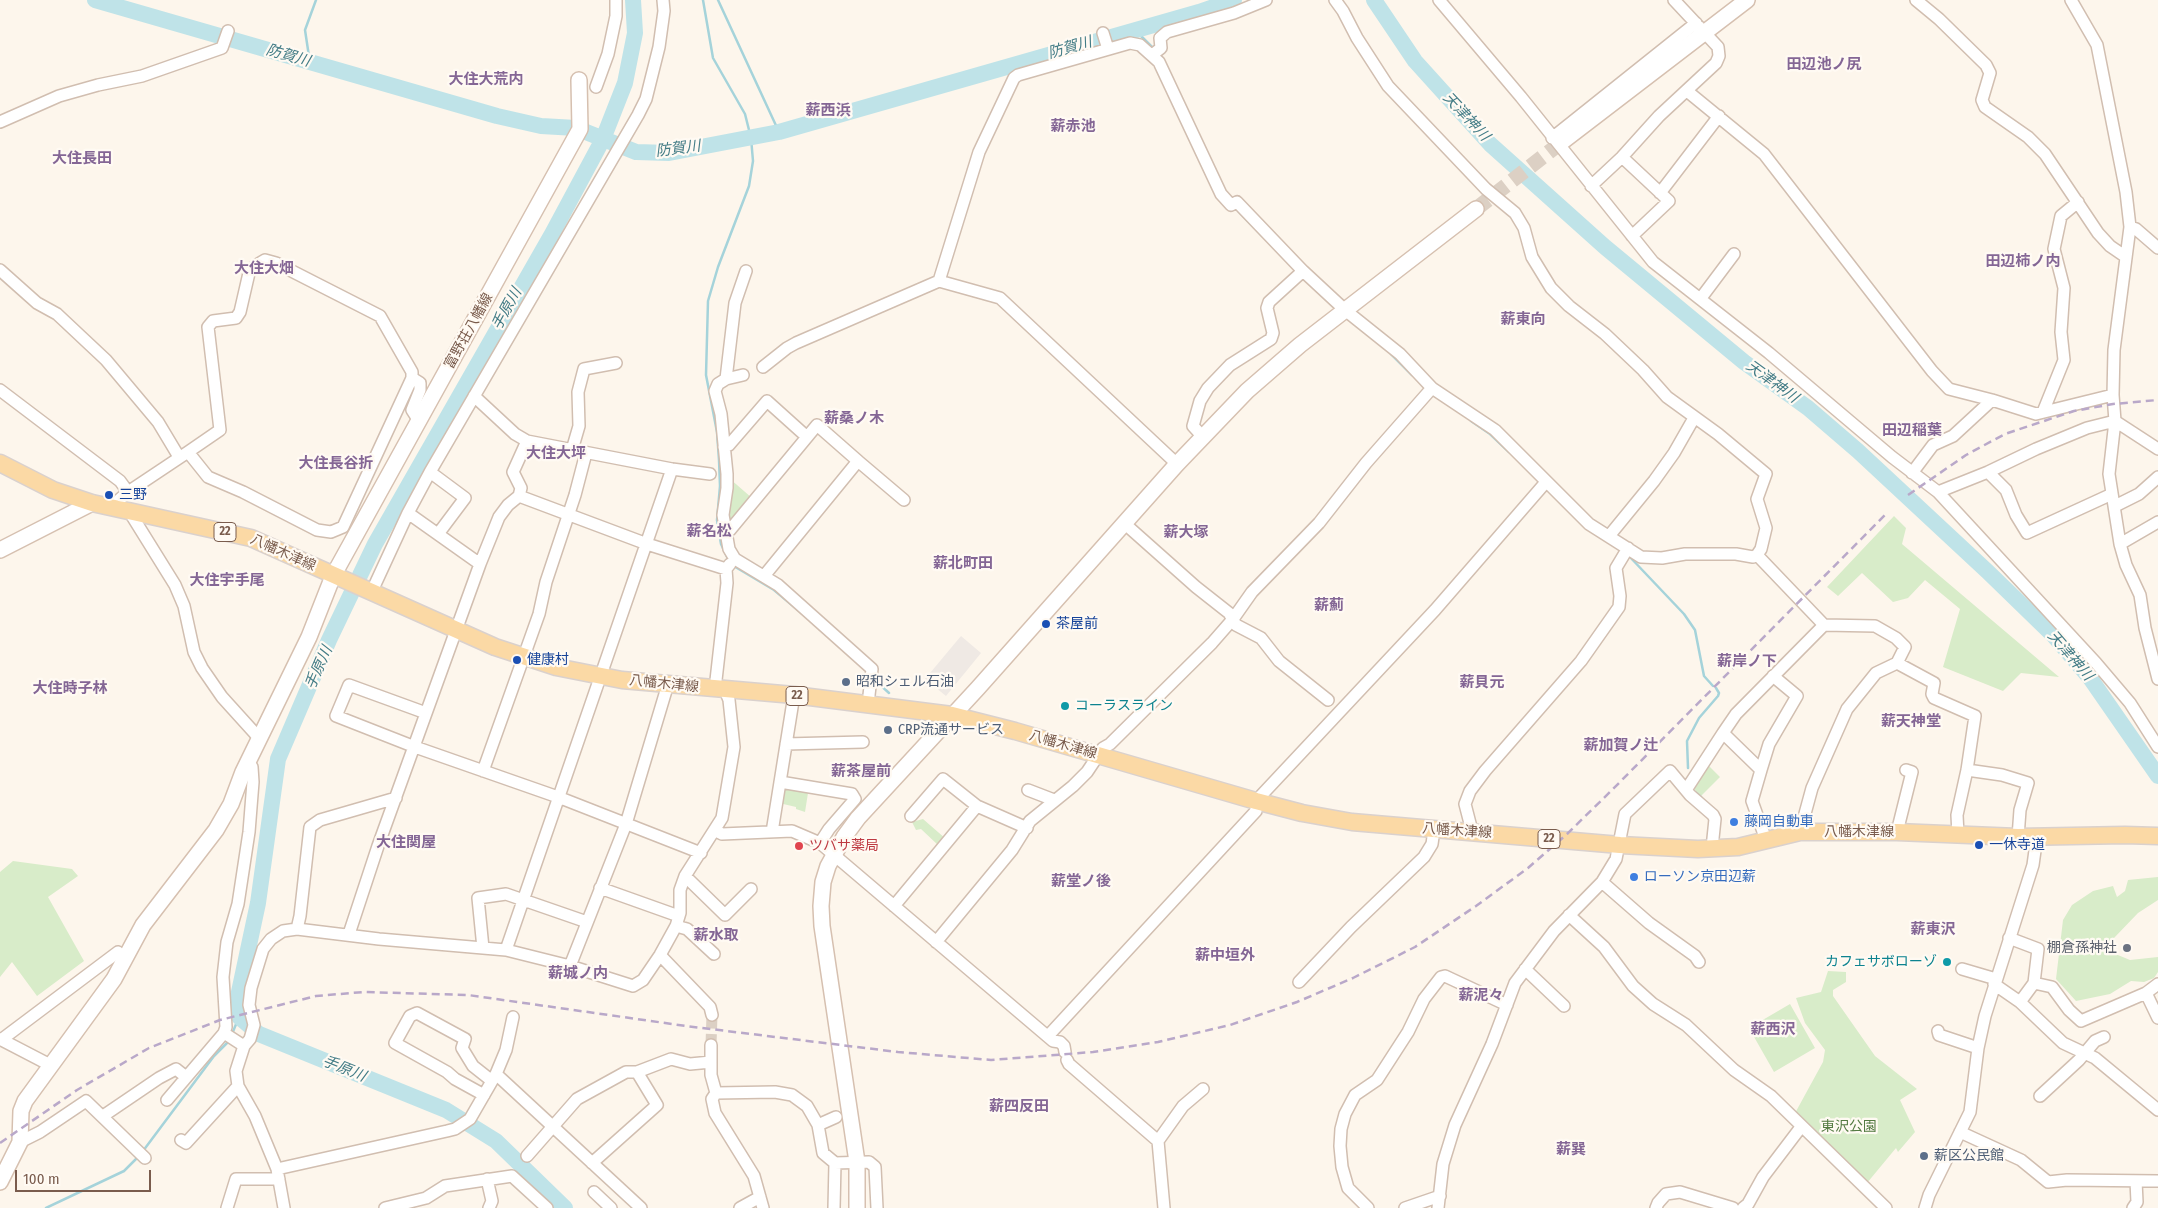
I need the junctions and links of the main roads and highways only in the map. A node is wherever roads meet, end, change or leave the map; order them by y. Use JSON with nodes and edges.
{"nodes":[{"id":1,"x":0,"y":463,"type":"edge"},
{"id":2,"x":2158,"y":836,"type":"edge"}],
"edges":[{"from":1,"to":2,"type":"main road","name":"八幡木津線","number":"22"}]}
